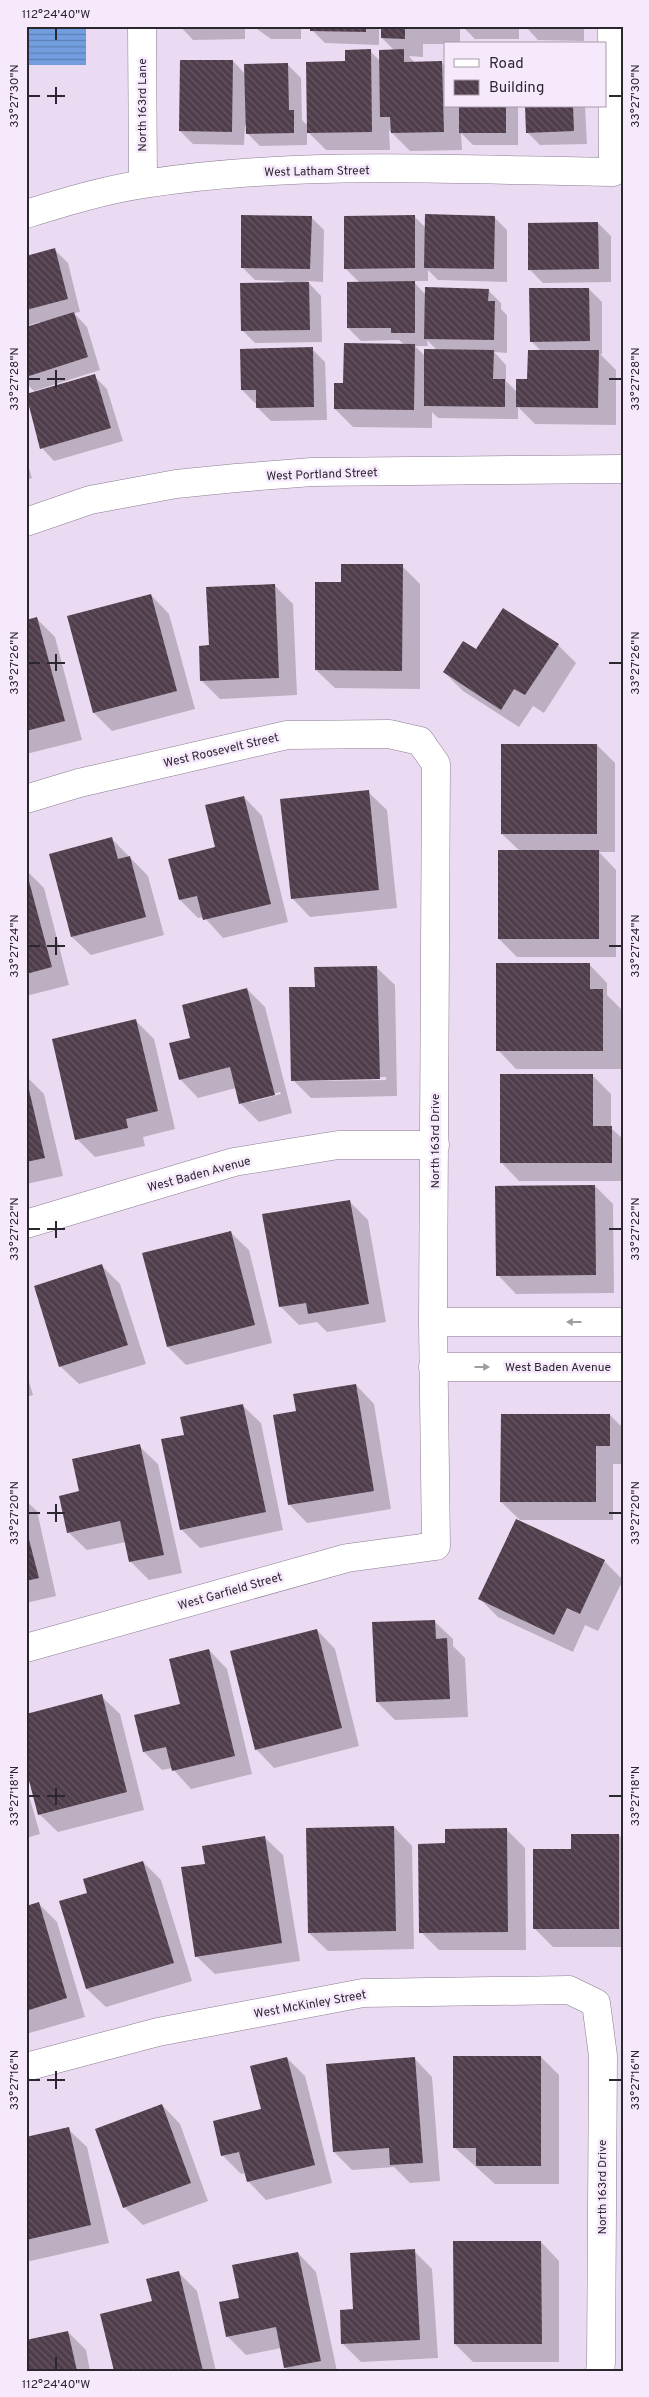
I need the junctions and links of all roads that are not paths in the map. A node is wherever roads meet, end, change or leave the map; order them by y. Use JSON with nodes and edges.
{"nodes":[{"id":1,"x":142,"y":26,"type":"edge"},
{"id":2,"x":612,"y":26,"type":"edge"},
{"id":3,"x":143,"y":184,"type":"junction"},
{"id":4,"x":26,"y":214,"type":"edge"},
{"id":5,"x":623,"y":469,"type":"edge"},
{"id":6,"x":26,"y":522,"type":"edge"},
{"id":7,"x":420,"y":741,"type":"joint"},
{"id":8,"x":26,"y":799,"type":"edge"},
{"id":9,"x":435,"y":1145,"type":"junction"},
{"id":10,"x":26,"y":1224,"type":"edge"},
{"id":11,"x":433,"y":1322,"type":"junction"},
{"id":12,"x":623,"y":1322,"type":"edge"},
{"id":13,"x":433,"y":1367,"type":"junction"},
{"id":14,"x":623,"y":1367,"type":"edge"},
{"id":15,"x":436,"y":1546,"type":"joint"},
{"id":16,"x":26,"y":1648,"type":"edge"},
{"id":17,"x":596,"y":2003,"type":"joint"},
{"id":18,"x":26,"y":2067,"type":"edge"},
{"id":19,"x":600,"y":2371,"type":"edge"}],
"edges":[{"from":1,"to":3,"type":"street","name":"North 163rd Lane"},
{"from":2,"to":3,"type":"street","name":"West Latham Street"},
{"from":3,"to":4,"type":"street","name":"West Latham Street"},
{"from":5,"to":6,"type":"street","name":"West Portland Street"},
{"from":7,"to":8,"type":"street","name":"West Roosevelt Street"},
{"from":7,"to":9,"type":"street","name":"North 163rd Drive"},
{"from":9,"to":10,"type":"street","name":"West Baden Avenue"},
{"from":9,"to":11,"type":"street","name":"North 163rd Drive"},
{"from":12,"to":11,"type":"street","one_way":true},
{"from":11,"to":13,"type":"street","name":"North 163rd Drive"},
{"from":13,"to":14,"type":"street","name":"West Baden Avenue","one_way":true},
{"from":13,"to":15,"type":"street","name":"North 163rd Drive"},
{"from":15,"to":16,"type":"street","name":"West Garfield Street"},
{"from":17,"to":18,"type":"street","name":"West McKinley Street"},
{"from":17,"to":19,"type":"street","name":"North 163rd Drive"}]}
